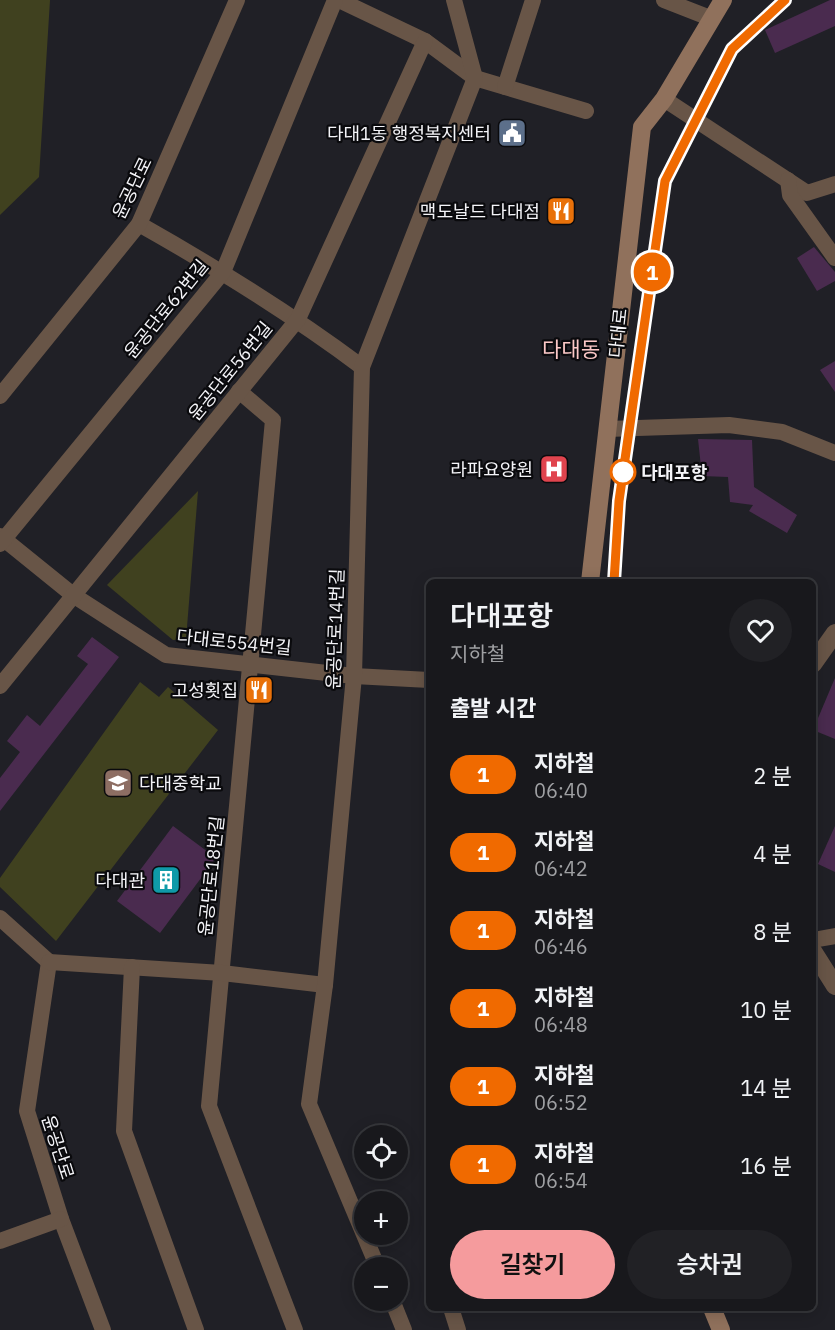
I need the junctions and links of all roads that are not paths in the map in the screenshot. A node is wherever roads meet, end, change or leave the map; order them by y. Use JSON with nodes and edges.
{"nodes":[{"id":1,"x":237,"y":0,"type":"edge"},
{"id":2,"x":337,"y":0,"type":"edge"},
{"id":3,"x":453,"y":0,"type":"edge"},
{"id":4,"x":533,"y":0,"type":"edge"},
{"id":5,"x":664,"y":0,"type":"edge"},
{"id":6,"x":723,"y":0,"type":"edge"},
{"id":7,"x":710,"y":18,"type":"junction"},
{"id":8,"x":425,"y":41,"type":"junction"},
{"id":9,"x":475,"y":78,"type":"junction"},
{"id":10,"x":505,"y":87,"type":"junction"},
{"id":11,"x":664,"y":99,"type":"junction"},
{"id":12,"x":586,"y":111,"type":"dead end"},
{"id":13,"x":788,"y":180,"type":"junction"},
{"id":14,"x":835,"y":184,"type":"edge"},
{"id":15,"x":139,"y":224,"type":"junction"},
{"id":16,"x":835,"y":258,"type":"edge"},
{"id":17,"x":223,"y":272,"type":"junction"},
{"id":18,"x":298,"y":319,"type":"junction"},
{"id":19,"x":362,"y":367,"type":"junction"},
{"id":20,"x":239,"y":391,"type":"junction"},
{"id":21,"x":0,"y":396,"type":"edge"},
{"id":22,"x":607,"y":429,"type":"junction"},
{"id":23,"x":835,"y":453,"type":"edge"},
{"id":24,"x":1,"y":540,"type":"edge"},
{"id":25,"x":590,"y":579,"type":"edge"},
{"id":26,"x":73,"y":595,"type":"junction"},
{"id":27,"x":835,"y":633,"type":"edge"},
{"id":28,"x":816,"y":660,"type":"edge"},
{"id":29,"x":252,"y":663,"type":"junction"},
{"id":30,"x":354,"y":676,"type":"junction"},
{"id":31,"x":426,"y":680,"type":"edge"},
{"id":32,"x":0,"y":686,"type":"edge"},
{"id":33,"x":0,"y":918,"type":"edge"},
{"id":34,"x":835,"y":936,"type":"edge"},
{"id":35,"x":816,"y":939,"type":"edge"},
{"id":36,"x":816,"y":956,"type":"edge"},
{"id":37,"x":49,"y":962,"type":"junction"},
{"id":38,"x":132,"y":967,"type":"junction"},
{"id":39,"x":222,"y":973,"type":"junction"},
{"id":40,"x":325,"y":985,"type":"junction"},
{"id":41,"x":835,"y":986,"type":"edge"},
{"id":42,"x":61,"y":1219,"type":"junction"},
{"id":43,"x":0,"y":1241,"type":"edge"},
{"id":44,"x":373,"y":1257,"type":"edge"},
{"id":45,"x":396,"y":1311,"type":"edge"},
{"id":46,"x":452,"y":1311,"type":"edge"},
{"id":47,"x":712,"y":1311,"type":"edge"},
{"id":48,"x":103,"y":1330,"type":"edge"},
{"id":49,"x":196,"y":1330,"type":"edge"},
{"id":50,"x":295,"y":1330,"type":"edge"},
{"id":51,"x":404,"y":1330,"type":"edge"},
{"id":52,"x":458,"y":1330,"type":"edge"},
{"id":53,"x":721,"y":1330,"type":"edge"}],
"edges":[{"from":1,"to":15,"type":"street","name":"윤공단로"},
{"from":2,"to":8,"type":"street"},
{"from":2,"to":17,"type":"street","name":"윤공단로62번길"},
{"from":3,"to":9,"type":"street"},
{"from":4,"to":10,"type":"street"},
{"from":5,"to":7,"type":"street"},
{"from":6,"to":7,"type":"main road","name":"다대로"},
{"from":7,"to":11,"type":"main road","name":"다대로"},
{"from":8,"to":9,"type":"street"},
{"from":8,"to":18,"type":"street","name":"윤공단로56번길"},
{"from":9,"to":10,"type":"street"},
{"from":9,"to":19,"type":"street","name":"윤공단로14번길"},
{"from":10,"to":12,"type":"street"},
{"from":11,"to":13,"type":"street"},
{"from":11,"to":22,"type":"main road","name":"다대로"},
{"from":13,"to":14,"type":"street"},
{"from":13,"to":16,"type":"street"},
{"from":15,"to":17,"type":"street"},
{"from":15,"to":21,"type":"street","name":"윤공단로"},
{"from":17,"to":18,"type":"street"},
{"from":17,"to":24,"type":"street","name":"윤공단로62번길"},
{"from":18,"to":19,"type":"street"},
{"from":18,"to":20,"type":"street","name":"윤공단로56번길"},
{"from":19,"to":30,"type":"street","name":"윤공단로14번길"},
{"from":20,"to":26,"type":"street","name":"윤공단로56번길"},
{"from":20,"to":29,"type":"street","name":"윤공단로18번길"},
{"from":22,"to":23,"type":"street"},
{"from":22,"to":25,"type":"main road","name":"다대로"},
{"from":24,"to":26,"type":"street","name":"다대로554번길"},
{"from":26,"to":29,"type":"street","name":"다대로554번길"},
{"from":26,"to":32,"type":"street","name":"윤공단로56번길"},
{"from":27,"to":28,"type":"street"},
{"from":29,"to":30,"type":"street","name":"다대로554번길"},
{"from":29,"to":39,"type":"street","name":"윤공단로18번길"},
{"from":30,"to":31,"type":"street","name":"다대로554번길"},
{"from":30,"to":40,"type":"street","name":"윤공단로14번길"},
{"from":33,"to":37,"type":"street"},
{"from":34,"to":35,"type":"street"},
{"from":36,"to":41,"type":"street"},
{"from":37,"to":38,"type":"street"},
{"from":37,"to":42,"type":"street","name":"윤공단로"},
{"from":38,"to":39,"type":"street"},
{"from":38,"to":49,"type":"street"},
{"from":39,"to":40,"type":"street"},
{"from":39,"to":50,"type":"street","name":"윤공단로18번길"},
{"from":40,"to":44,"type":"street","name":"윤공단로14번길"},
{"from":42,"to":43,"type":"street"},
{"from":42,"to":48,"type":"street","name":"윤공단로"},
{"from":45,"to":51,"type":"street"},
{"from":46,"to":52,"type":"street"},
{"from":47,"to":53,"type":"main road"}]}
